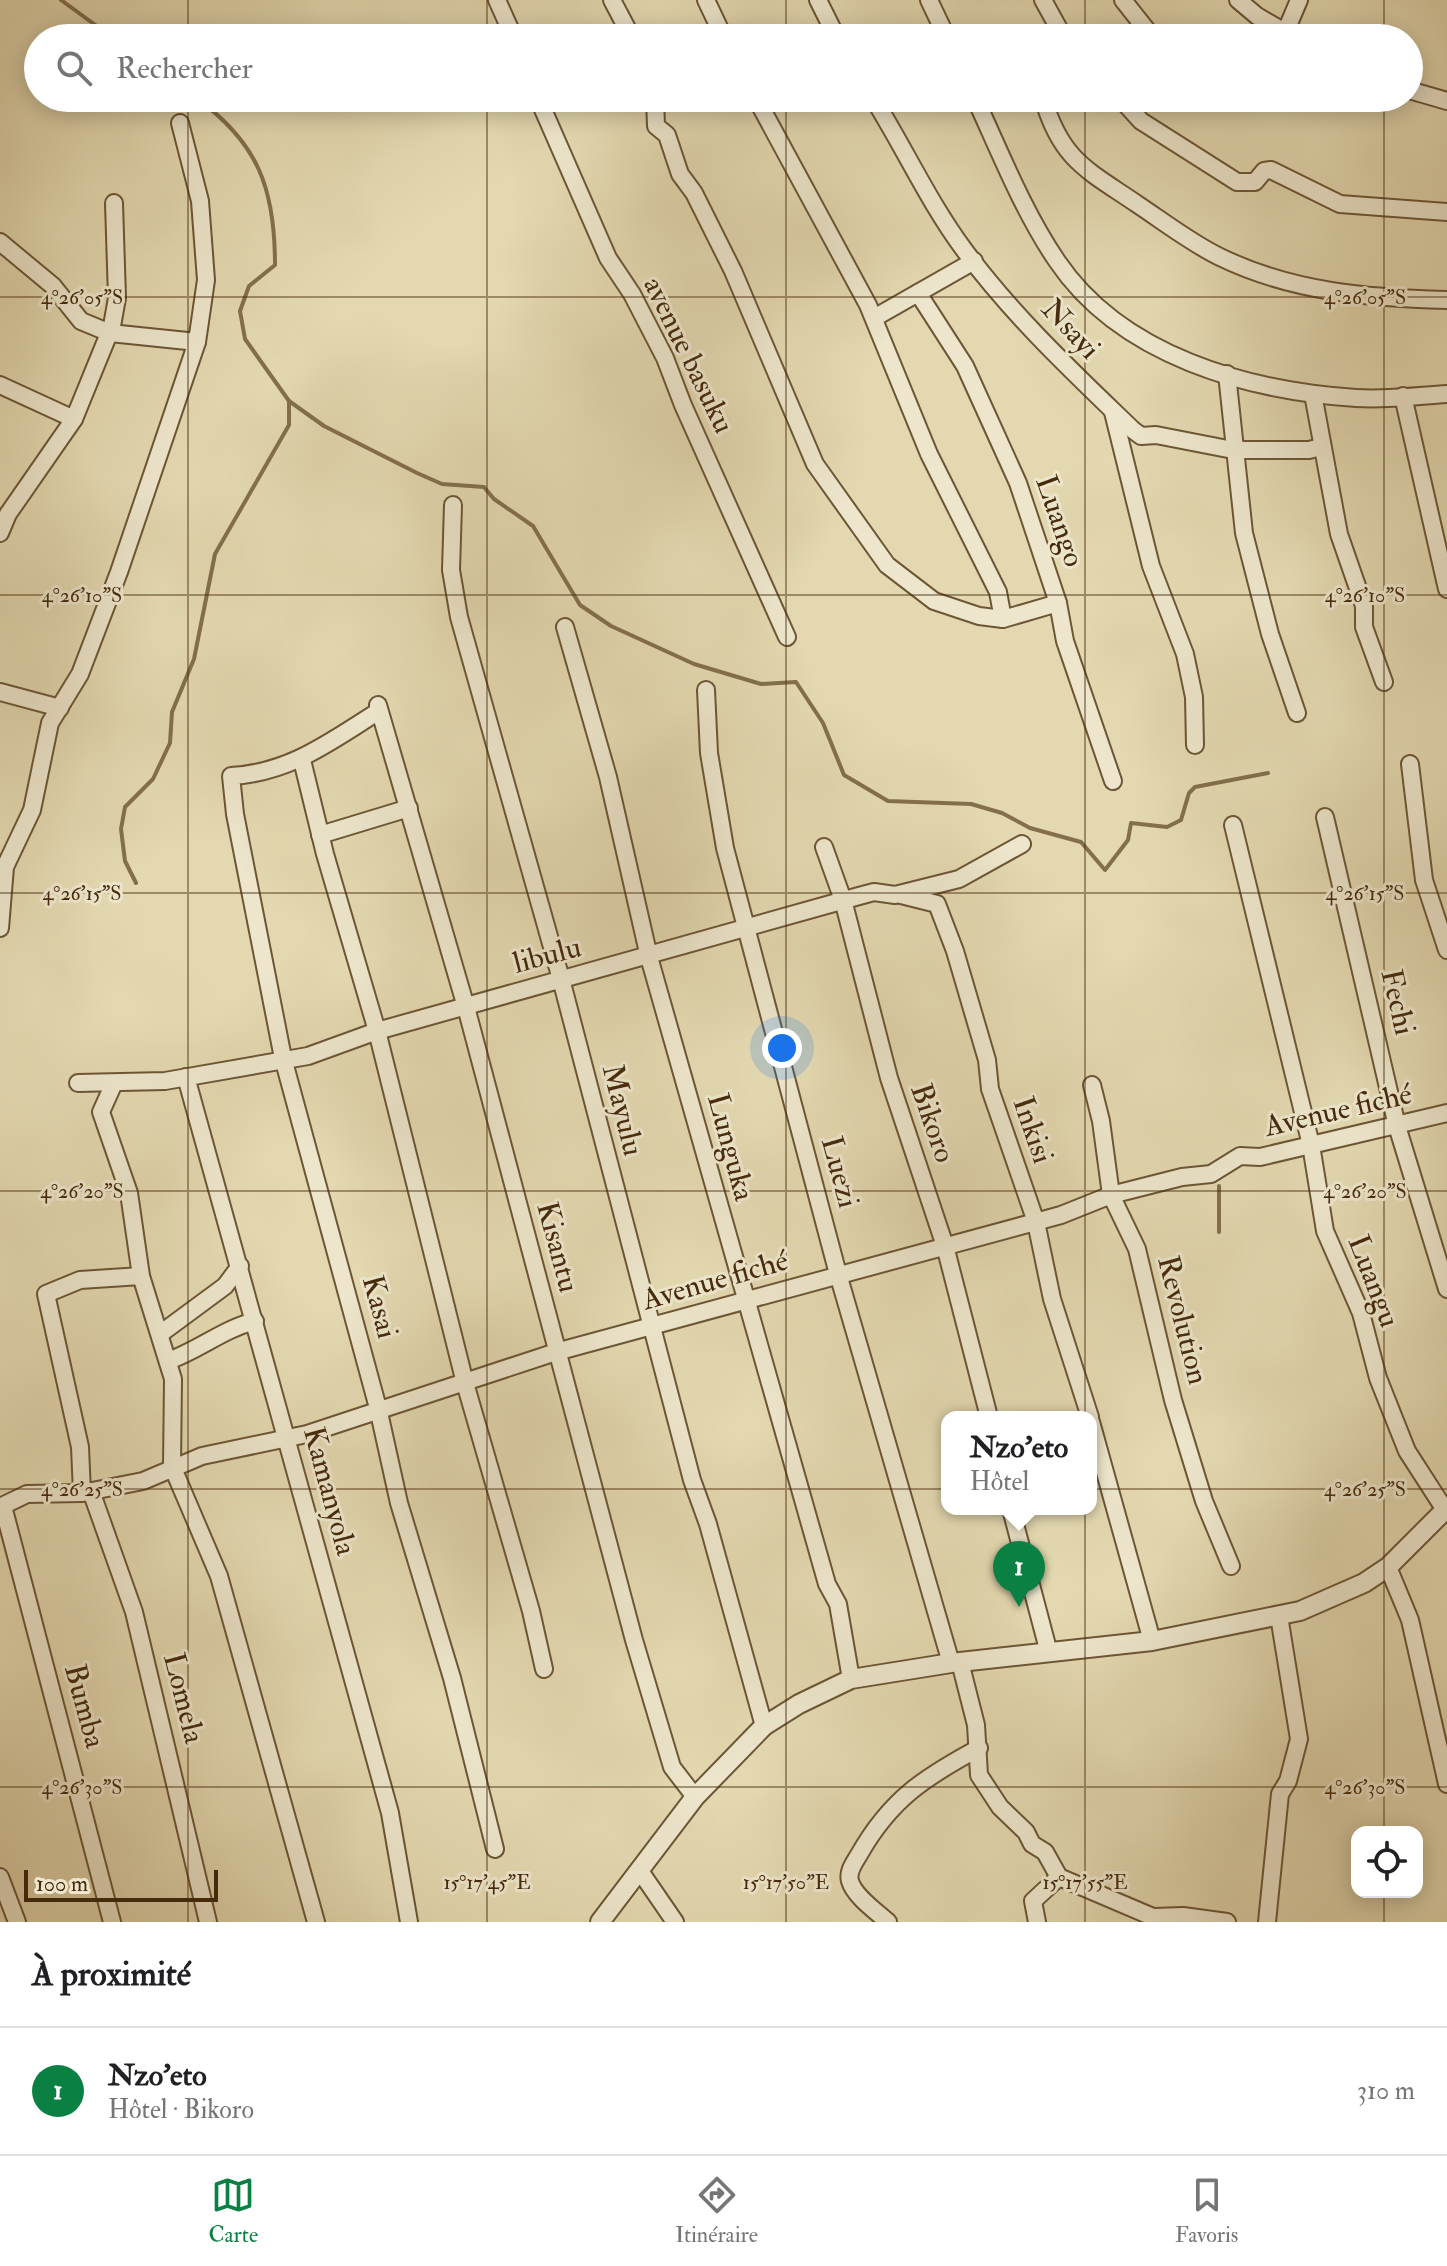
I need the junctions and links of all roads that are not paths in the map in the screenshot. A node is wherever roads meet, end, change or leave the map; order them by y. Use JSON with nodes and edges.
{"nodes":[{"id":1,"x":497,"y":0,"type":"edge"},
{"id":2,"x":612,"y":0,"type":"edge"},
{"id":3,"x":706,"y":0,"type":"edge"},
{"id":4,"x":818,"y":0,"type":"edge"},
{"id":5,"x":929,"y":0,"type":"edge"},
{"id":6,"x":1043,"y":0,"type":"edge"},
{"id":7,"x":1123,"y":0,"type":"edge"},
{"id":8,"x":1238,"y":0,"type":"edge"},
{"id":9,"x":1299,"y":0,"type":"edge"},
{"id":10,"x":508,"y":24,"type":"edge"},
{"id":11,"x":625,"y":24,"type":"edge"},
{"id":12,"x":717,"y":24,"type":"edge"},
{"id":13,"x":830,"y":24,"type":"edge"},
{"id":14,"x":940,"y":24,"type":"edge"},
{"id":15,"x":1056,"y":24,"type":"edge"},
{"id":16,"x":1142,"y":24,"type":"edge"},
{"id":17,"x":1274,"y":24,"type":"edge"},
{"id":18,"x":1293,"y":24,"type":"edge"},
{"id":19,"x":1423,"y":94,"type":"edge"},
{"id":20,"x":1447,"y":101,"type":"edge"},
{"id":21,"x":544,"y":112,"type":"edge"},
{"id":22,"x":656,"y":112,"type":"edge"},
{"id":23,"x":764,"y":112,"type":"edge"},
{"id":24,"x":881,"y":112,"type":"edge"},
{"id":25,"x":981,"y":112,"type":"edge"},
{"id":26,"x":1047,"y":112,"type":"edge"},
{"id":27,"x":1133,"y":112,"type":"edge"},
{"id":28,"x":180,"y":123,"type":"dead end"},
{"id":29,"x":114,"y":203,"type":"dead end"},
{"id":30,"x":1447,"y":212,"type":"edge"},
{"id":31,"x":0,"y":242,"type":"edge"},
{"id":32,"x":974,"y":261,"type":"junction"},
{"id":33,"x":918,"y":293,"type":"junction"},
{"id":34,"x":1447,"y":300,"type":"edge"},
{"id":35,"x":874,"y":318,"type":"junction"},
{"id":36,"x":110,"y":333,"type":"junction"},
{"id":37,"x":197,"y":342,"type":"junction"},
{"id":38,"x":1227,"y":374,"type":"junction"},
{"id":39,"x":0,"y":385,"type":"edge"},
{"id":40,"x":1313,"y":394,"type":"junction"},
{"id":41,"x":1447,"y":394,"type":"edge"},
{"id":42,"x":1403,"y":396,"type":"junction"},
{"id":43,"x":1113,"y":411,"type":"junction"},
{"id":44,"x":74,"y":419,"type":"junction"},
{"id":45,"x":1321,"y":447,"type":"junction"},
{"id":46,"x":1233,"y":450,"type":"junction"},
{"id":47,"x":453,"y":505,"type":"dead end"},
{"id":48,"x":0,"y":533,"type":"edge"},
{"id":49,"x":1447,"y":589,"type":"edge"},
{"id":50,"x":1058,"y":603,"type":"junction"},
{"id":51,"x":1003,"y":619,"type":"junction"},
{"id":52,"x":565,"y":627,"type":"dead end"},
{"id":53,"x":787,"y":637,"type":"dead end"},
{"id":54,"x":1384,"y":682,"type":"dead end"},
{"id":55,"x":706,"y":690,"type":"dead end"},
{"id":56,"x":0,"y":692,"type":"edge"},
{"id":57,"x":60,"y":708,"type":"junction"},
{"id":58,"x":1297,"y":713,"type":"dead end"},
{"id":59,"x":1195,"y":745,"type":"dead end"},
{"id":60,"x":302,"y":760,"type":"junction"},
{"id":61,"x":1410,"y":764,"type":"dead end"},
{"id":62,"x":1113,"y":781,"type":"dead end"},
{"id":63,"x":409,"y":808,"type":"junction"},
{"id":64,"x":1325,"y":817,"type":"dead end"},
{"id":65,"x":1233,"y":825,"type":"dead end"},
{"id":66,"x":320,"y":835,"type":"junction"},
{"id":67,"x":1022,"y":844,"type":"dead end"},
{"id":68,"x":824,"y":847,"type":"dead end"},
{"id":69,"x":895,"y":895,"type":"junction"},
{"id":70,"x":843,"y":900,"type":"junction"},
{"id":71,"x":0,"y":928,"type":"edge"},
{"id":72,"x":747,"y":928,"type":"junction"},
{"id":73,"x":1447,"y":950,"type":"edge"},
{"id":74,"x":649,"y":957,"type":"junction"},
{"id":75,"x":561,"y":979,"type":"junction"},
{"id":76,"x":466,"y":1007,"type":"junction"},
{"id":77,"x":377,"y":1031,"type":"junction"},
{"id":78,"x":283,"y":1058,"type":"junction"},
{"id":79,"x":186,"y":1077,"type":"junction"},
{"id":80,"x":78,"y":1083,"type":"dead end"},
{"id":81,"x":114,"y":1083,"type":"junction"},
{"id":82,"x":1092,"y":1085,"type":"dead end"},
{"id":83,"x":1447,"y":1113,"type":"edge"},
{"id":84,"x":1397,"y":1126,"type":"junction"},
{"id":85,"x":1311,"y":1145,"type":"junction"},
{"id":86,"x":1111,"y":1195,"type":"junction"},
{"id":87,"x":1036,"y":1222,"type":"junction"},
{"id":88,"x":945,"y":1246,"type":"junction"},
{"id":89,"x":240,"y":1266,"type":"junction"},
{"id":90,"x":838,"y":1274,"type":"junction"},
{"id":91,"x":141,"y":1276,"type":"junction"},
{"id":92,"x":1447,"y":1289,"type":"edge"},
{"id":93,"x":743,"y":1299,"type":"junction"},
{"id":94,"x":255,"y":1321,"type":"junction"},
{"id":95,"x":650,"y":1328,"type":"junction"},
{"id":96,"x":160,"y":1334,"type":"junction"},
{"id":97,"x":556,"y":1352,"type":"junction"},
{"id":98,"x":168,"y":1361,"type":"junction"},
{"id":99,"x":465,"y":1383,"type":"junction"},
{"id":100,"x":378,"y":1408,"type":"junction"},
{"id":101,"x":987,"y":1411,"type":"edge"},
{"id":102,"x":1087,"y":1411,"type":"edge"},
{"id":103,"x":287,"y":1439,"type":"junction"},
{"id":104,"x":1097,"y":1444,"type":"edge"},
{"id":105,"x":172,"y":1466,"type":"junction"},
{"id":106,"x":87,"y":1492,"type":"junction"},
{"id":107,"x":2,"y":1506,"type":"edge"},
{"id":108,"x":1446,"y":1509,"type":"edge"},
{"id":109,"x":1013,"y":1515,"type":"edge"},
{"id":110,"x":1231,"y":1566,"type":"dead end"},
{"id":111,"x":1388,"y":1567,"type":"junction"},
{"id":112,"x":1279,"y":1616,"type":"junction"},
{"id":113,"x":1152,"y":1641,"type":"junction"},
{"id":114,"x":1049,"y":1653,"type":"junction"},
{"id":115,"x":956,"y":1662,"type":"junction"},
{"id":116,"x":544,"y":1669,"type":"dead end"},
{"id":117,"x":851,"y":1679,"type":"junction"},
{"id":118,"x":1440,"y":1714,"type":"edge"},
{"id":119,"x":764,"y":1726,"type":"junction"},
{"id":120,"x":979,"y":1748,"type":"junction"},
{"id":121,"x":1447,"y":1784,"type":"edge"},
{"id":122,"x":695,"y":1797,"type":"junction"},
{"id":123,"x":495,"y":1849,"type":"dead end"},
{"id":124,"x":640,"y":1871,"type":"junction"},
{"id":125,"x":0,"y":1877,"type":"edge"},
{"id":126,"x":1059,"y":1877,"type":"junction"},
{"id":127,"x":17,"y":1922,"type":"edge"},
{"id":128,"x":112,"y":1922,"type":"edge"},
{"id":129,"x":208,"y":1922,"type":"edge"},
{"id":130,"x":316,"y":1922,"type":"edge"},
{"id":131,"x":409,"y":1922,"type":"edge"},
{"id":132,"x":600,"y":1922,"type":"edge"},
{"id":133,"x":675,"y":1922,"type":"edge"},
{"id":134,"x":888,"y":1922,"type":"edge"},
{"id":135,"x":1037,"y":1922,"type":"edge"},
{"id":136,"x":1227,"y":1922,"type":"edge"},
{"id":137,"x":1267,"y":1922,"type":"edge"}],
"edges":[{"from":1,"to":10,"type":"street"},
{"from":2,"to":11,"type":"street"},
{"from":3,"to":12,"type":"street"},
{"from":4,"to":13,"type":"street"},
{"from":5,"to":14,"type":"street"},
{"from":6,"to":15,"type":"street"},
{"from":7,"to":16,"type":"street"},
{"from":8,"to":17,"type":"street"},
{"from":9,"to":18,"type":"street"},
{"from":19,"to":20,"type":"street"},
{"from":21,"to":53,"type":"street","name":"avenue basuku"},
{"from":22,"to":51,"type":"street"},
{"from":23,"to":35,"type":"street"},
{"from":24,"to":32,"type":"street","name":"Nsayi"},
{"from":25,"to":38,"type":"street"},
{"from":26,"to":34,"type":"street"},
{"from":27,"to":30,"type":"street"},
{"from":28,"to":37,"type":"street"},
{"from":29,"to":36,"type":"street"},
{"from":31,"to":36,"type":"street"},
{"from":32,"to":33,"type":"street"},
{"from":32,"to":43,"type":"street","name":"Nsayi"},
{"from":33,"to":35,"type":"street"},
{"from":33,"to":50,"type":"street","name":"Luango"},
{"from":35,"to":51,"type":"street"},
{"from":36,"to":37,"type":"street"},
{"from":36,"to":44,"type":"street"},
{"from":37,"to":57,"type":"street"},
{"from":38,"to":40,"type":"street"},
{"from":38,"to":46,"type":"street"},
{"from":39,"to":44,"type":"street"},
{"from":40,"to":42,"type":"street"},
{"from":40,"to":45,"type":"street"},
{"from":41,"to":42,"type":"street"},
{"from":42,"to":49,"type":"street"},
{"from":43,"to":46,"type":"street","name":"Nsayi"},
{"from":43,"to":59,"type":"street"},
{"from":44,"to":48,"type":"street"},
{"from":45,"to":46,"type":"street","name":"Nsayi"},
{"from":45,"to":54,"type":"street"},
{"from":46,"to":58,"type":"street"},
{"from":47,"to":75,"type":"street","name":"Mayulu"},
{"from":50,"to":51,"type":"street"},
{"from":50,"to":62,"type":"street","name":"Luango"},
{"from":52,"to":74,"type":"street","name":"Lunguka"},
{"from":55,"to":72,"type":"street","name":"Luezi"},
{"from":56,"to":57,"type":"street"},
{"from":57,"to":71,"type":"street"},
{"from":60,"to":63,"type":"street","name":"Kisantu"},
{"from":60,"to":66,"type":"street"},
{"from":60,"to":78,"type":"street","name":"Kasai"},
{"from":61,"to":73,"type":"street"},
{"from":63,"to":66,"type":"street"},
{"from":63,"to":76,"type":"street","name":"Kisantu"},
{"from":64,"to":84,"type":"street","name":"Fechi"},
{"from":65,"to":85,"type":"street","name":"Luangu"},
{"from":66,"to":77,"type":"street"},
{"from":67,"to":69,"type":"street","name":"libulu"},
{"from":68,"to":70,"type":"street","name":"Bikoro"},
{"from":69,"to":70,"type":"street","name":"libulu"},
{"from":69,"to":87,"type":"street","name":"Inkisi"},
{"from":70,"to":72,"type":"street","name":"libulu"},
{"from":70,"to":88,"type":"street","name":"Bikoro"},
{"from":72,"to":74,"type":"street","name":"libulu"},
{"from":72,"to":90,"type":"street","name":"Luezi"},
{"from":74,"to":75,"type":"street","name":"libulu"},
{"from":74,"to":93,"type":"street","name":"Lunguka"},
{"from":75,"to":76,"type":"street","name":"libulu"},
{"from":75,"to":95,"type":"street","name":"Mayulu"},
{"from":76,"to":77,"type":"street","name":"libulu"},
{"from":76,"to":97,"type":"street","name":"Kisantu"},
{"from":77,"to":78,"type":"street","name":"libulu"},
{"from":77,"to":99,"type":"street"},
{"from":78,"to":79,"type":"street","name":"libulu"},
{"from":78,"to":100,"type":"street","name":"Kasai"},
{"from":79,"to":81,"type":"street","name":"libulu"},
{"from":79,"to":89,"type":"street","name":"Kamanyola"},
{"from":80,"to":81,"type":"street","name":"libulu"},
{"from":81,"to":91,"type":"street"},
{"from":82,"to":86,"type":"street","name":"Revolution"},
{"from":83,"to":84,"type":"street","name":"Avenue fiché"},
{"from":84,"to":85,"type":"street","name":"Avenue fiché"},
{"from":84,"to":92,"type":"street","name":"Fechi"},
{"from":85,"to":86,"type":"street","name":"Avenue fiché"},
{"from":85,"to":108,"type":"street","name":"Luangu"},
{"from":86,"to":87,"type":"street","name":"Avenue fiché"},
{"from":86,"to":110,"type":"street","name":"Revolution"},
{"from":87,"to":88,"type":"street","name":"Avenue fiché"},
{"from":87,"to":102,"type":"street","name":"Inkisi"},
{"from":88,"to":90,"type":"street","name":"Avenue fiché"},
{"from":88,"to":101,"type":"street","name":"Bikoro"},
{"from":89,"to":94,"type":"street","name":"Kamanyola"},
{"from":89,"to":96,"type":"street"},
{"from":90,"to":93,"type":"street","name":"Avenue fiché"},
{"from":90,"to":115,"type":"street","name":"Luezi"},
{"from":91,"to":96,"type":"street"},
{"from":91,"to":106,"type":"street","name":"Lomela"},
{"from":93,"to":95,"type":"street","name":"Avenue fiché"},
{"from":93,"to":117,"type":"street","name":"Lunguka"},
{"from":94,"to":98,"type":"street"},
{"from":94,"to":103,"type":"street","name":"Kamanyola"},
{"from":95,"to":97,"type":"street","name":"Avenue fiché"},
{"from":95,"to":119,"type":"street","name":"Mayulu"},
{"from":96,"to":98,"type":"street"},
{"from":97,"to":99,"type":"street","name":"Avenue fiché"},
{"from":97,"to":122,"type":"street","name":"Kisantu"},
{"from":98,"to":105,"type":"street"},
{"from":99,"to":100,"type":"street","name":"Avenue fiché"},
{"from":99,"to":116,"type":"street"},
{"from":100,"to":103,"type":"street","name":"Avenue fiché"},
{"from":100,"to":123,"type":"street","name":"Kasai"},
{"from":103,"to":105,"type":"street","name":"Avenue fiché"},
{"from":103,"to":131,"type":"street","name":"Kamanyola"},
{"from":104,"to":113,"type":"street","name":"Inkisi"},
{"from":105,"to":106,"type":"street","name":"Avenue fiché"},
{"from":105,"to":130,"type":"street"},
{"from":106,"to":107,"type":"street","name":"Avenue fiché"},
{"from":106,"to":129,"type":"street","name":"Lomela"},
{"from":107,"to":128,"type":"street","name":"Bumba"},
{"from":108,"to":111,"type":"street"},
{"from":109,"to":114,"type":"street"},
{"from":111,"to":112,"type":"street"},
{"from":111,"to":118,"type":"street"},
{"from":112,"to":113,"type":"street"},
{"from":112,"to":137,"type":"street"},
{"from":113,"to":114,"type":"street"},
{"from":114,"to":115,"type":"street"},
{"from":115,"to":117,"type":"street"},
{"from":115,"to":120,"type":"street","name":"Luezi"},
{"from":117,"to":119,"type":"street"},
{"from":118,"to":121,"type":"street"},
{"from":119,"to":122,"type":"street"},
{"from":120,"to":126,"type":"street","name":"Luezi"},
{"from":120,"to":134,"type":"street"},
{"from":122,"to":124,"type":"street"},
{"from":124,"to":132,"type":"street"},
{"from":124,"to":133,"type":"street"},
{"from":125,"to":127,"type":"street"},
{"from":126,"to":135,"type":"street"},
{"from":126,"to":136,"type":"street"}]}
